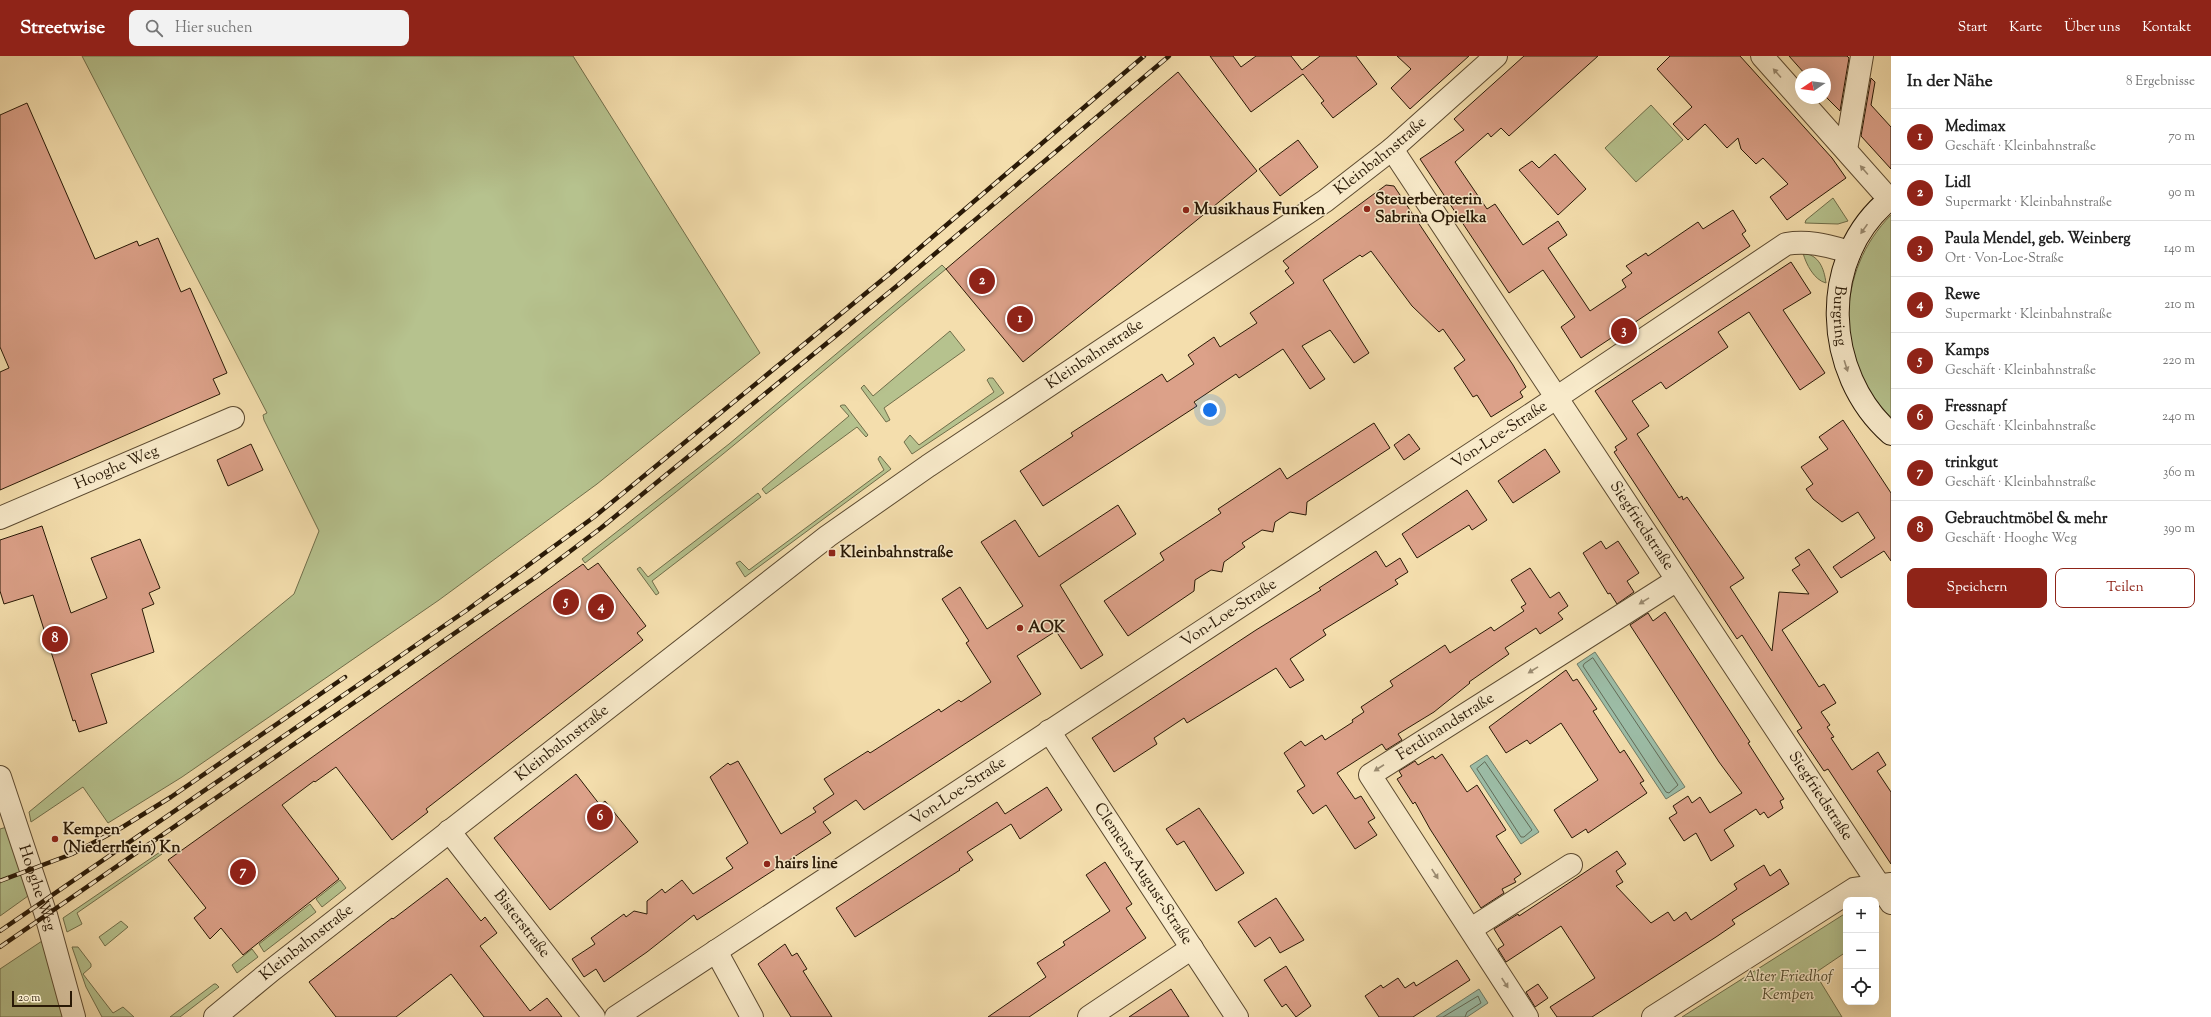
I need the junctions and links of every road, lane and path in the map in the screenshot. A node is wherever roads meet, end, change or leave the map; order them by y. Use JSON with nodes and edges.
{"nodes":[{"id":1,"x":1496,"y":56,"type":"edge"},
{"id":2,"x":1762,"y":56,"type":"edge"},
{"id":3,"x":1862,"y":56,"type":"edge"},
{"id":4,"x":1392,"y":149,"type":"junction"},
{"id":5,"x":1846,"y":150,"type":"junction"},
{"id":6,"x":1890,"y":199,"type":"edge"},
{"id":7,"x":1850,"y":252,"type":"junction"},
{"id":8,"x":1556,"y":398,"type":"junction"},
{"id":9,"x":233,"y":418,"type":"dead end"},
{"id":10,"x":1891,"y":434,"type":"edge"},
{"id":11,"x":0,"y":518,"type":"edge"},
{"id":12,"x":1677,"y":580,"type":"junction"},
{"id":13,"x":1049,"y":732,"type":"junction"},
{"id":14,"x":0,"y":778,"type":"edge"},
{"id":15,"x":449,"y":831,"type":"junction"},
{"id":16,"x":1571,"y":865,"type":"dead end"},
{"id":17,"x":1887,"y":891,"type":"edge"},
{"id":18,"x":1471,"y":930,"type":"junction"},
{"id":19,"x":1192,"y":948,"type":"junction"},
{"id":20,"x":716,"y":951,"type":"junction"},
{"id":21,"x":57,"y":953,"type":"junction"},
{"id":22,"x":74,"y":1017,"type":"edge"},
{"id":23,"x":88,"y":1017,"type":"edge"},
{"id":24,"x":216,"y":1017,"type":"edge"},
{"id":25,"x":594,"y":1017,"type":"edge"},
{"id":26,"x":616,"y":1017,"type":"edge"},
{"id":27,"x":752,"y":1017,"type":"edge"},
{"id":28,"x":1089,"y":1017,"type":"edge"},
{"id":29,"x":1237,"y":1017,"type":"edge"},
{"id":30,"x":1527,"y":1017,"type":"edge"},
{"id":31,"x":1653,"y":1017,"type":"edge"}],
"edges":[{"from":1,"to":4,"type":"street","name":"Kleinbahnstraße"},
{"from":5,"to":2,"type":"street","one_way":true},
{"from":3,"to":5,"type":"street"},
{"from":4,"to":8,"type":"street","name":"Siegfriedstraße"},
{"from":4,"to":15,"type":"street","name":"Kleinbahnstraße"},
{"from":6,"to":5,"type":"street","one_way":true},
{"from":6,"to":7,"type":"street","name":"Burgring","one_way":true},
{"from":7,"to":8,"type":"street","name":"Von-Loe-Straße"},
{"from":7,"to":10,"type":"street","name":"Burgring","one_way":true},
{"from":8,"to":12,"type":"street","name":"Siegfriedstraße"},
{"from":8,"to":13,"type":"street","name":"Von-Loe-Straße"},
{"from":9,"to":11,"type":"street","name":"Hooghe Weg"},
{"from":12,"to":17,"type":"street","name":"Siegfriedstraße"},
{"from":12,"to":18,"type":"street","name":"Ferdinandstraße","one_way":true},
{"from":13,"to":19,"type":"street","name":"Clemens-August-Straße"},
{"from":13,"to":20,"type":"street","name":"Von-Loe-Straße"},
{"from":14,"to":21,"type":"street","name":"Hooghe Weg"},
{"from":15,"to":24,"type":"street","name":"Kleinbahnstraße"},
{"from":15,"to":25,"type":"street","name":"Bisterstraße"},
{"from":16,"to":18,"type":"street"},
{"from":17,"to":31,"type":"street"},
{"from":18,"to":30,"type":"street","name":"Ferdinandstraße","one_way":true},
{"from":19,"to":28,"type":"street"},
{"from":19,"to":29,"type":"street","name":"Clemens-August-Straße"},
{"from":20,"to":26,"type":"street","name":"Von-Loe-Straße"},
{"from":20,"to":27,"type":"street"},
{"from":21,"to":22,"type":"street","name":"Hooghe Weg"},
{"from":21,"to":23,"type":"street","name":"Hooghe Weg"}]}
